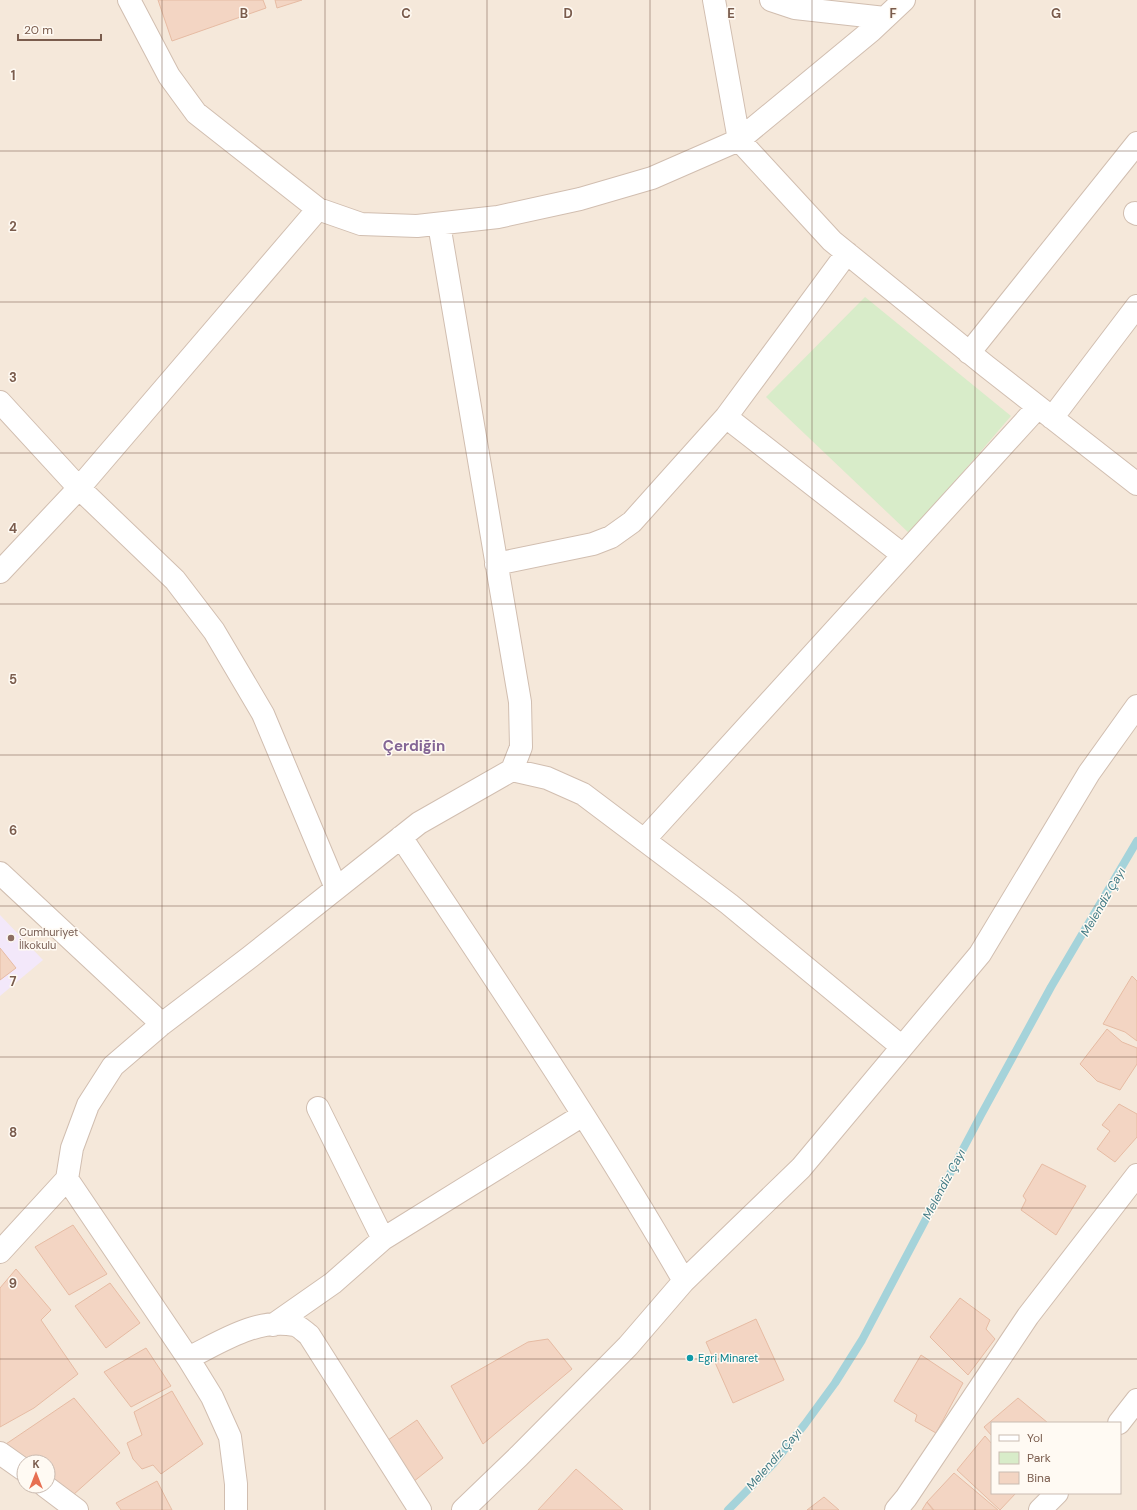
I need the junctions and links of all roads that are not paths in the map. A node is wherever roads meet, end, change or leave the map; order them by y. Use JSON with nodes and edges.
{"nodes":[{"id":1,"x":128,"y":0,"type":"edge"},
{"id":2,"x":714,"y":0,"type":"edge"},
{"id":3,"x":771,"y":0,"type":"edge"},
{"id":4,"x":904,"y":0,"type":"edge"},
{"id":5,"x":885,"y":18,"type":"junction"},
{"id":6,"x":739,"y":140,"type":"junction"},
{"id":7,"x":1137,"y":143,"type":"edge"},
{"id":8,"x":318,"y":209,"type":"junction"},
{"id":9,"x":439,"y":224,"type":"junction"},
{"id":10,"x":846,"y":253,"type":"junction"},
{"id":11,"x":1137,"y":306,"type":"edge"},
{"id":12,"x":969,"y":353,"type":"junction"},
{"id":13,"x":0,"y":402,"type":"edge"},
{"id":14,"x":1045,"y":412,"type":"junction"},
{"id":15,"x":726,"y":417,"type":"junction"},
{"id":16,"x":1137,"y":484,"type":"edge"},
{"id":17,"x":79,"y":488,"type":"junction"},
{"id":18,"x":903,"y":555,"type":"junction"},
{"id":19,"x":496,"y":564,"type":"junction"},
{"id":20,"x":0,"y":572,"type":"edge"},
{"id":21,"x":1137,"y":706,"type":"edge"},
{"id":22,"x":512,"y":770,"type":"junction"},
{"id":23,"x":401,"y":837,"type":"junction"},
{"id":24,"x":644,"y":840,"type":"junction"},
{"id":25,"x":0,"y":873,"type":"edge"},
{"id":26,"x":336,"y":888,"type":"junction"},
{"id":27,"x":162,"y":1024,"type":"junction"},
{"id":28,"x":902,"y":1047,"type":"junction"},
{"id":29,"x":318,"y":1108,"type":"dead end"},
{"id":30,"x":583,"y":1115,"type":"junction"},
{"id":31,"x":1137,"y":1175,"type":"edge"},
{"id":32,"x":67,"y":1179,"type":"junction"},
{"id":33,"x":383,"y":1239,"type":"junction"},
{"id":34,"x":0,"y":1252,"type":"edge"},
{"id":35,"x":684,"y":1281,"type":"junction"},
{"id":36,"x":273,"y":1325,"type":"junction"},
{"id":37,"x":188,"y":1358,"type":"junction"},
{"id":38,"x":1137,"y":1400,"type":"edge"},
{"id":39,"x":1120,"y":1422,"type":"edge"},
{"id":40,"x":0,"y":1453,"type":"edge"},
{"id":41,"x":16,"y":1464,"type":"edge"},
{"id":42,"x":56,"y":1494,"type":"edge"},
{"id":43,"x":1055,"y":1494,"type":"edge"},
{"id":44,"x":77,"y":1510,"type":"edge"},
{"id":45,"x":236,"y":1510,"type":"edge"},
{"id":46,"x":420,"y":1510,"type":"edge"},
{"id":47,"x":463,"y":1510,"type":"edge"},
{"id":48,"x":896,"y":1510,"type":"edge"},
{"id":49,"x":1040,"y":1510,"type":"edge"}],
"edges":[{"from":1,"to":8,"type":"street"},
{"from":2,"to":6,"type":"street"},
{"from":3,"to":5,"type":"street"},
{"from":4,"to":5,"type":"street"},
{"from":5,"to":6,"type":"street"},
{"from":6,"to":9,"type":"street"},
{"from":6,"to":10,"type":"street"},
{"from":7,"to":12,"type":"street"},
{"from":8,"to":9,"type":"street"},
{"from":8,"to":17,"type":"street"},
{"from":9,"to":19,"type":"street"},
{"from":10,"to":12,"type":"street"},
{"from":10,"to":15,"type":"street"},
{"from":11,"to":14,"type":"street"},
{"from":12,"to":14,"type":"street"},
{"from":13,"to":17,"type":"street"},
{"from":14,"to":16,"type":"street"},
{"from":14,"to":18,"type":"street"},
{"from":15,"to":18,"type":"street"},
{"from":15,"to":19,"type":"street"},
{"from":17,"to":20,"type":"street"},
{"from":17,"to":26,"type":"street"},
{"from":18,"to":24,"type":"street"},
{"from":19,"to":22,"type":"street"},
{"from":21,"to":28,"type":"street"},
{"from":22,"to":23,"type":"street"},
{"from":22,"to":24,"type":"street"},
{"from":23,"to":26,"type":"street"},
{"from":23,"to":30,"type":"street"},
{"from":24,"to":28,"type":"street"},
{"from":25,"to":27,"type":"street"},
{"from":26,"to":27,"type":"street"},
{"from":27,"to":32,"type":"street"},
{"from":28,"to":35,"type":"street"},
{"from":29,"to":33,"type":"street"},
{"from":30,"to":33,"type":"street"},
{"from":30,"to":35,"type":"street"},
{"from":31,"to":48,"type":"street"},
{"from":32,"to":34,"type":"street"},
{"from":32,"to":37,"type":"street"},
{"from":33,"to":36,"type":"street"},
{"from":35,"to":47,"type":"street"},
{"from":36,"to":37,"type":"street"},
{"from":36,"to":46,"type":"street"},
{"from":37,"to":45,"type":"street"},
{"from":38,"to":39,"type":"street"},
{"from":40,"to":41,"type":"street"},
{"from":42,"to":44,"type":"street"},
{"from":43,"to":49,"type":"street"}]}
